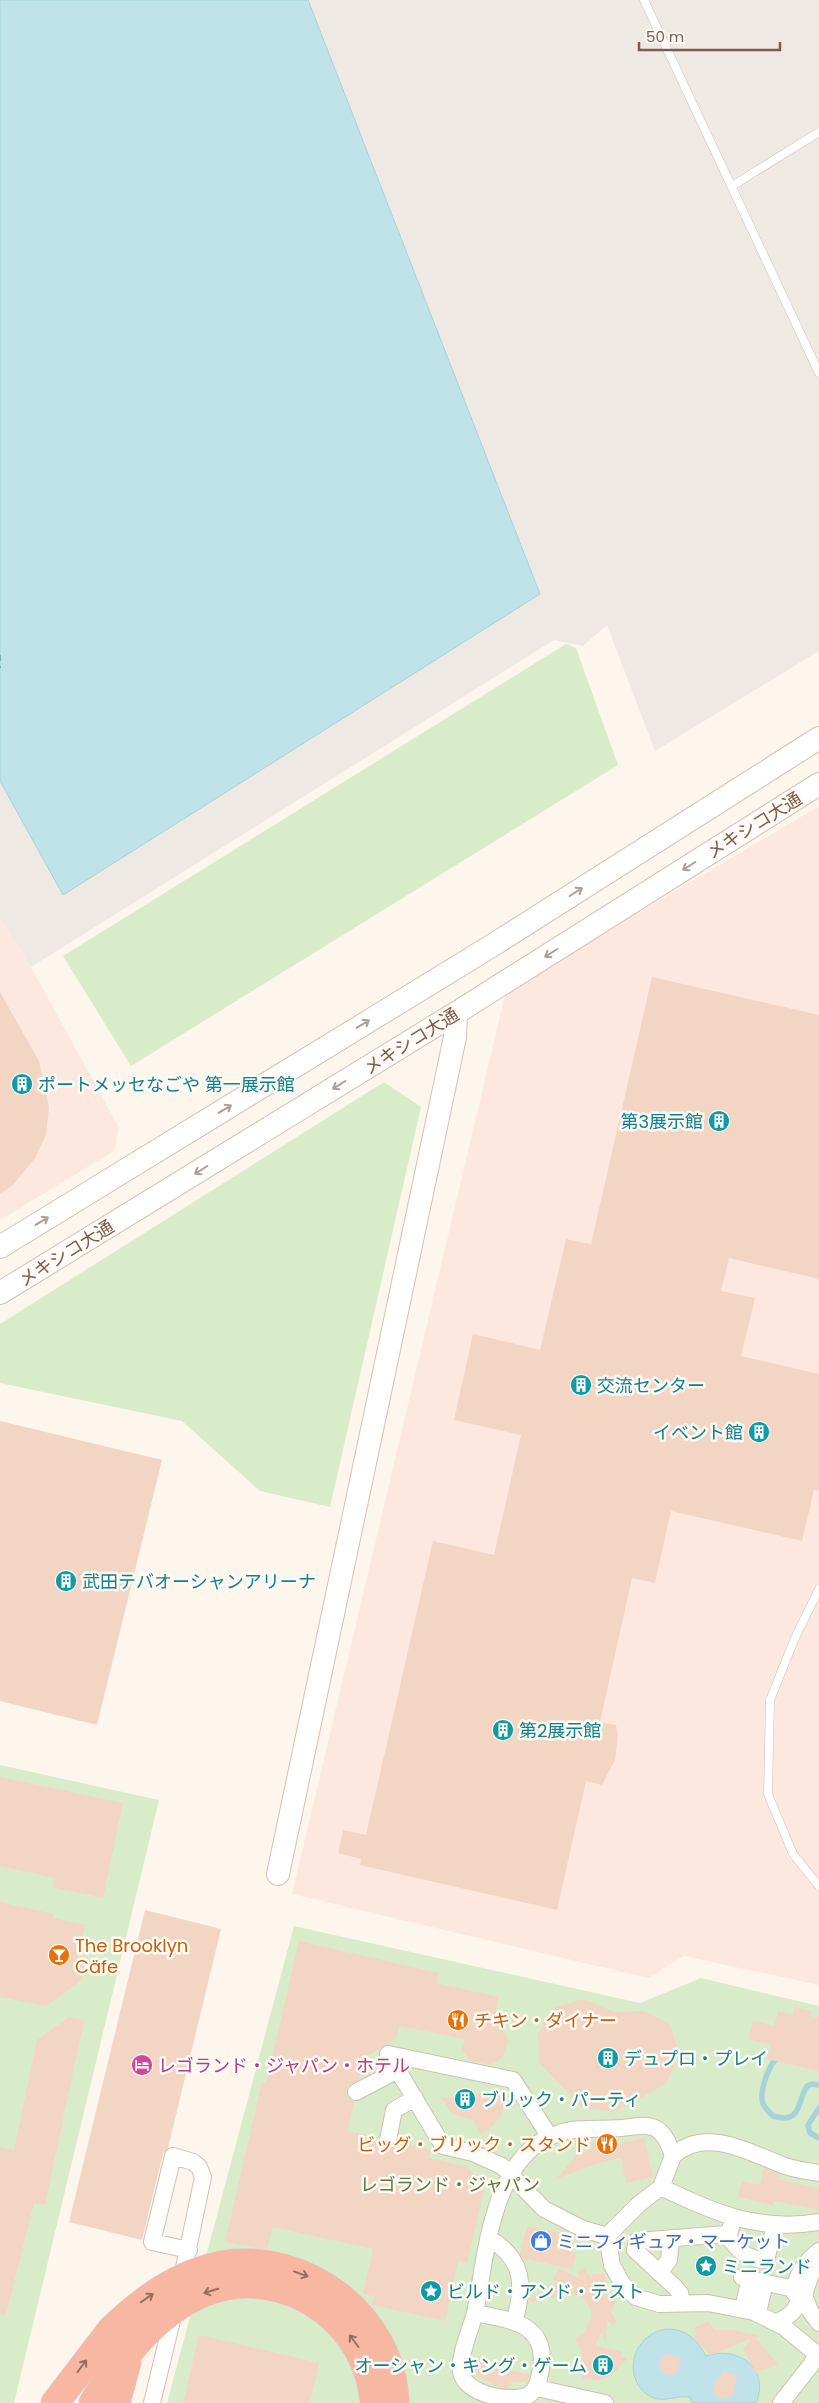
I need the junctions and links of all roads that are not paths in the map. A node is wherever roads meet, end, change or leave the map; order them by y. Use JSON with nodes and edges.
{"nodes":[{"id":1,"x":644,"y":0,"type":"edge"},
{"id":2,"x":819,"y":132,"type":"edge"},
{"id":3,"x":732,"y":186,"type":"junction"},
{"id":4,"x":819,"y":373,"type":"edge"},
{"id":5,"x":819,"y":738,"type":"edge"},
{"id":6,"x":819,"y":784,"type":"edge"},
{"id":7,"x":456,"y":1013,"type":"junction"},
{"id":8,"x":0,"y":1247,"type":"edge"},
{"id":9,"x":0,"y":1293,"type":"edge"},
{"id":10,"x":819,"y":1589,"type":"edge"},
{"id":11,"x":278,"y":1874,"type":"dead end"},
{"id":12,"x":819,"y":1886,"type":"edge"},
{"id":13,"x":398,"y":2070,"type":"junction"},
{"id":14,"x":356,"y":2092,"type":"dead end"},
{"id":15,"x":414,"y":2098,"type":"junction"},
{"id":16,"x":550,"y":2137,"type":"junction"},
{"id":17,"x":388,"y":2140,"type":"dead end"},
{"id":18,"x":673,"y":2156,"type":"junction"},
{"id":19,"x":819,"y":2173,"type":"edge"},
{"id":20,"x":511,"y":2174,"type":"junction"},
{"id":21,"x":660,"y":2187,"type":"junction"},
{"id":22,"x":733,"y":2217,"type":"junction"},
{"id":23,"x":819,"y":2222,"type":"edge"},
{"id":24,"x":775,"y":2226,"type":"junction"},
{"id":25,"x":726,"y":2234,"type":"junction"},
{"id":26,"x":607,"y":2236,"type":"junction"},
{"id":27,"x":671,"y":2238,"type":"junction"},
{"id":28,"x":490,"y":2239,"type":"junction"},
{"id":29,"x":189,"y":2250,"type":"junction"},
{"id":30,"x":819,"y":2252,"type":"edge"},
{"id":31,"x":819,"y":2266,"type":"edge"},
{"id":32,"x":659,"y":2272,"type":"junction"},
{"id":33,"x":799,"y":2294,"type":"junction"},
{"id":34,"x":682,"y":2302,"type":"junction"},
{"id":35,"x":750,"y":2311,"type":"junction"},
{"id":36,"x":475,"y":2313,"type":"junction"},
{"id":37,"x":816,"y":2320,"type":"edge"},
{"id":38,"x":514,"y":2322,"type":"junction"},
{"id":39,"x":777,"y":2322,"type":"junction"},
{"id":40,"x":794,"y":2336,"type":"junction"},
{"id":41,"x":130,"y":2351,"type":"junction"},
{"id":42,"x":817,"y":2356,"type":"edge"},
{"id":43,"x":537,"y":2388,"type":"junction"},
{"id":44,"x":783,"y":2402,"type":"edge"},
{"id":45,"x":55,"y":2403,"type":"edge"},
{"id":46,"x":92,"y":2403,"type":"edge"},
{"id":47,"x":116,"y":2403,"type":"edge"},
{"id":48,"x":152,"y":2403,"type":"edge"},
{"id":49,"x":374,"y":2403,"type":"edge"},
{"id":50,"x":395,"y":2403,"type":"edge"},
{"id":51,"x":605,"y":2403,"type":"edge"}],
"edges":[{"from":1,"to":3,"type":"lane"},
{"from":2,"to":3,"type":"lane"},
{"from":3,"to":4,"type":"lane"},
{"from":8,"to":5,"type":"street","one_way":true},
{"from":6,"to":7,"type":"street","name":"メキシコ大通","one_way":true},
{"from":7,"to":9,"type":"street","name":"メキシコ大通","one_way":true},
{"from":7,"to":11,"type":"street"},
{"from":10,"to":12,"type":"lane"},
{"from":13,"to":14,"type":"street"},
{"from":13,"to":15,"type":"street"},
{"from":13,"to":16,"type":"street"},
{"from":15,"to":17,"type":"street"},
{"from":15,"to":20,"type":"street"},
{"from":16,"to":18,"type":"street"},
{"from":16,"to":20,"type":"street"},
{"from":18,"to":19,"type":"street"},
{"from":18,"to":21,"type":"street"},
{"from":20,"to":26,"type":"street"},
{"from":20,"to":28,"type":"street"},
{"from":21,"to":22,"type":"street"},
{"from":21,"to":26,"type":"street"},
{"from":22,"to":24,"type":"street"},
{"from":22,"to":25,"type":"street"},
{"from":23,"to":24,"type":"street"},
{"from":24,"to":25,"type":"street"},
{"from":25,"to":27,"type":"street"},
{"from":26,"to":34,"type":"street"},
{"from":27,"to":32,"type":"street"},
{"from":27,"to":32,"type":"street"},
{"from":28,"to":36,"type":"street"},
{"from":28,"to":38,"type":"street"},
{"from":29,"to":29,"type":"street"},
{"from":29,"to":48,"type":"street"},
{"from":30,"to":33,"type":"street"},
{"from":31,"to":33,"type":"street"},
{"from":32,"to":34,"type":"street"},
{"from":33,"to":35,"type":"street"},
{"from":33,"to":37,"type":"street"},
{"from":33,"to":39,"type":"street"},
{"from":34,"to":35,"type":"street"},
{"from":35,"to":39,"type":"street"},
{"from":36,"to":38,"type":"street"},
{"from":36,"to":43,"type":"street"},
{"from":37,"to":40,"type":"street"},
{"from":38,"to":43,"type":"street"},
{"from":39,"to":40,"type":"street"},
{"from":40,"to":42,"type":"street"},
{"from":41,"to":46,"type":"highway"},
{"from":41,"to":47,"type":"highway"},
{"from":49,"to":41,"type":"highway","one_way":true,"bridge":true},
{"from":42,"to":44,"type":"street"},
{"from":43,"to":51,"type":"street"},
{"from":45,"to":50,"type":"highway","one_way":true,"bridge":true}]}
